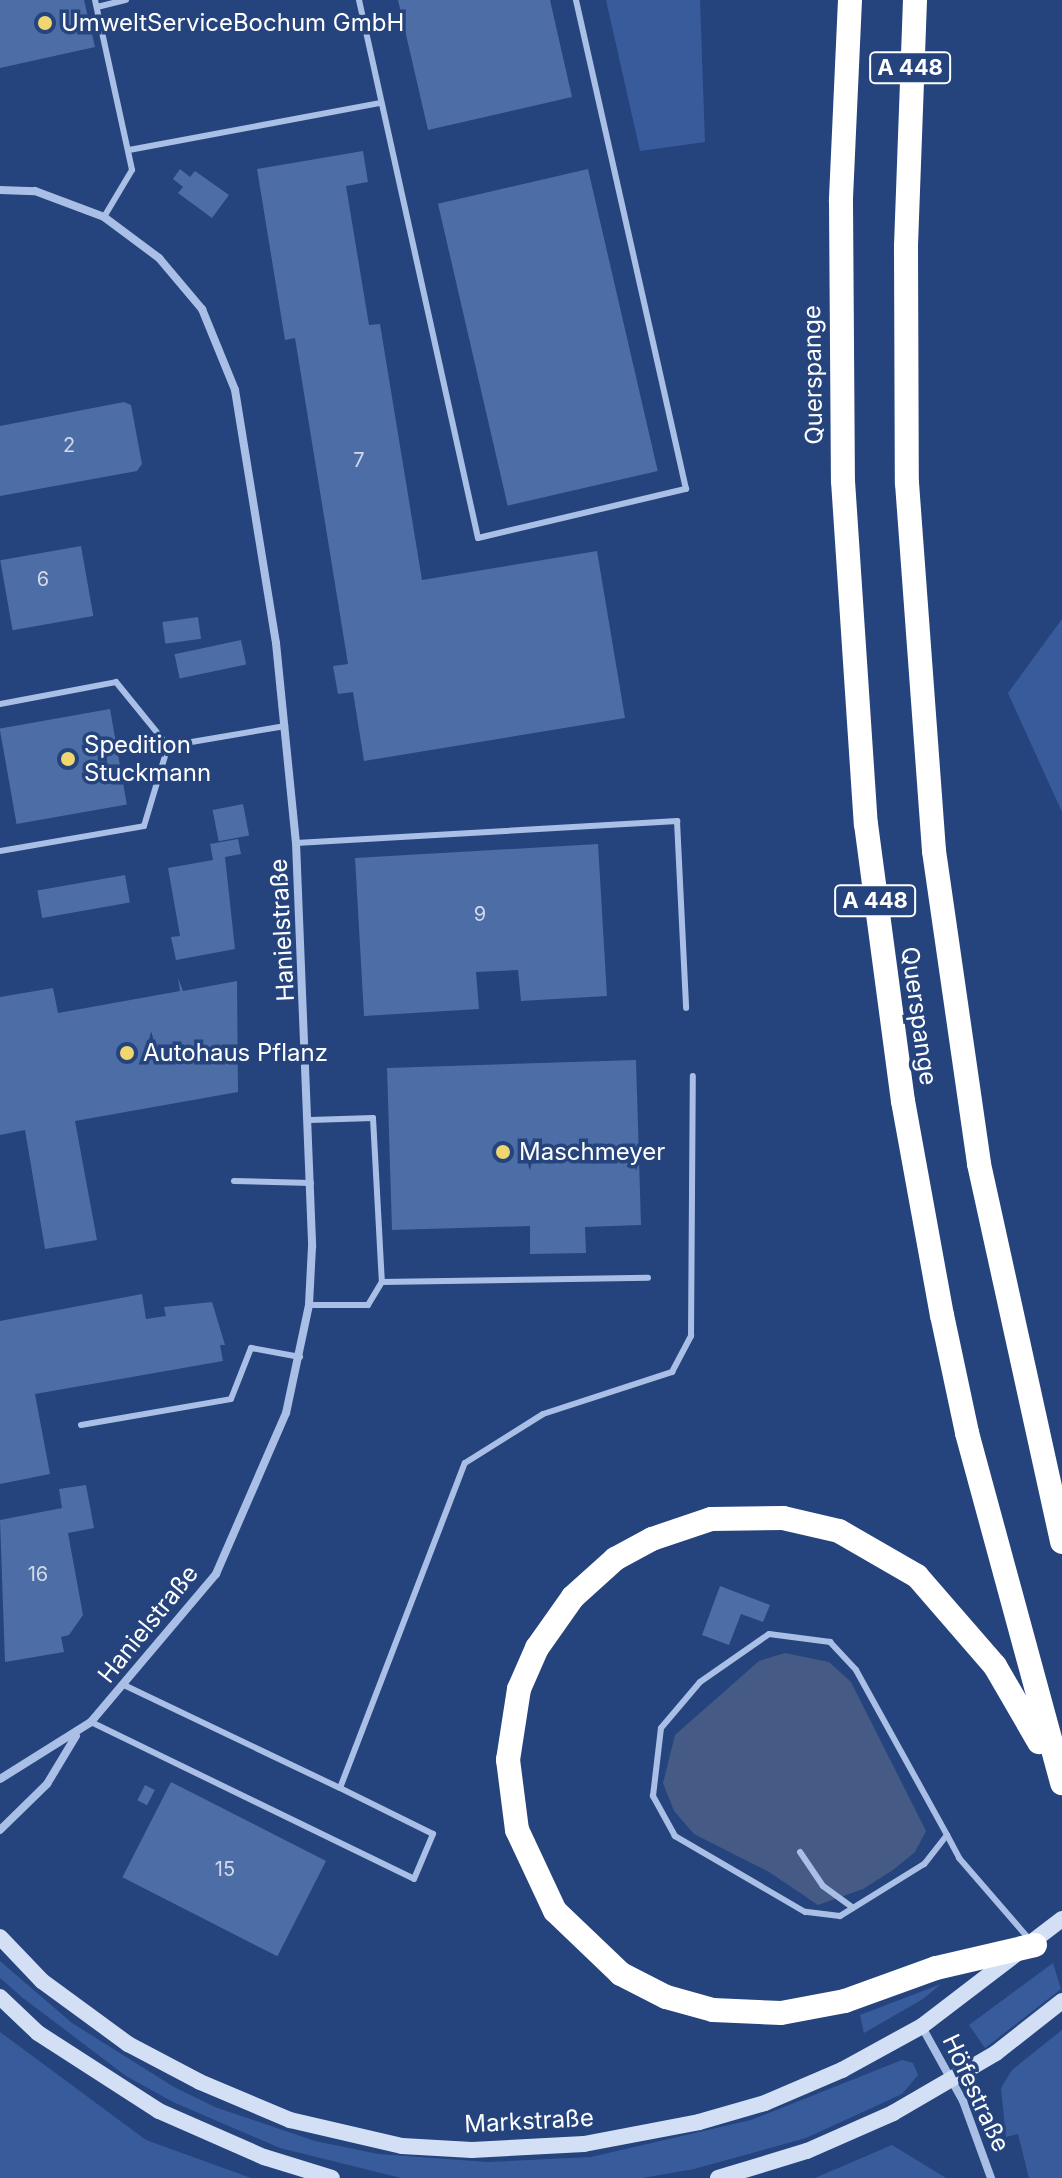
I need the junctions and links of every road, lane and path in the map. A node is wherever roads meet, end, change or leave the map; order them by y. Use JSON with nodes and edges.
{"nodes":[{"id":1,"x":126,"y":0,"type":"edge"},
{"id":2,"x":359,"y":0,"type":"edge"},
{"id":3,"x":576,"y":0,"type":"edge"},
{"id":4,"x":850,"y":0,"type":"edge"},
{"id":5,"x":915,"y":0,"type":"edge"},
{"id":6,"x":96,"y":3,"type":"edge"},
{"id":7,"x":381,"y":103,"type":"junction"},
{"id":8,"x":129,"y":150,"type":"junction"},
{"id":9,"x":0,"y":190,"type":"edge"},
{"id":10,"x":104,"y":217,"type":"junction"},
{"id":11,"x":0,"y":704,"type":"edge"},
{"id":12,"x":285,"y":726,"type":"junction"},
{"id":13,"x":168,"y":746,"type":"junction"},
{"id":14,"x":296,"y":843,"type":"junction"},
{"id":15,"x":0,"y":851,"type":"edge"},
{"id":16,"x":686,"y":1008,"type":"dead end"},
{"id":17,"x":693,"y":1076,"type":"dead end"},
{"id":18,"x":310,"y":1120,"type":"junction"},
{"id":19,"x":234,"y":1181,"type":"dead end"},
{"id":20,"x":311,"y":1183,"type":"junction"},
{"id":21,"x":648,"y":1278,"type":"dead end"},
{"id":22,"x":382,"y":1282,"type":"junction"},
{"id":23,"x":309,"y":1305,"type":"junction"},
{"id":24,"x":300,"y":1357,"type":"junction"},
{"id":25,"x":81,"y":1425,"type":"dead end"},
{"id":26,"x":1062,"y":1542,"type":"edge"},
{"id":27,"x":126,"y":1686,"type":"junction"},
{"id":28,"x":91,"y":1722,"type":"junction"},
{"id":29,"x":76,"y":1735,"type":"junction"},
{"id":30,"x":0,"y":1779,"type":"edge"},
{"id":31,"x":1062,"y":1783,"type":"edge"},
{"id":32,"x":340,"y":1788,"type":"junction"},
{"id":33,"x":1062,"y":1792,"type":"edge"},
{"id":34,"x":0,"y":1830,"type":"edge"},
{"id":35,"x":947,"y":1835,"type":"junction"},
{"id":36,"x":800,"y":1852,"type":"dead end"},
{"id":37,"x":853,"y":1908,"type":"junction"},
{"id":38,"x":1062,"y":1919,"type":"edge"},
{"id":39,"x":0,"y":1937,"type":"edge"},
{"id":40,"x":1035,"y":1945,"type":"junction"},
{"id":41,"x":0,"y":1997,"type":"edge"},
{"id":42,"x":1062,"y":2001,"type":"edge"},
{"id":43,"x":922,"y":2026,"type":"junction"},
{"id":44,"x":950,"y":2079,"type":"junction"},
{"id":45,"x":332,"y":2178,"type":"edge"},
{"id":46,"x":718,"y":2178,"type":"edge"},
{"id":47,"x":991,"y":2178,"type":"edge"}],
"edges":[{"from":1,"to":6,"type":"lane"},
{"from":2,"to":7,"type":"lane"},
{"from":3,"to":7,"type":"lane"},
{"from":4,"to":31,"type":"highway","name":"Querspange","number":"A 448"},
{"from":5,"to":26,"type":"highway","name":"Querspange","number":"A 448"},
{"from":6,"to":8,"type":"lane"},
{"from":7,"to":8,"type":"lane"},
{"from":8,"to":10,"type":"lane"},
{"from":9,"to":10,"type":"street","name":"Hanielstraße"},
{"from":10,"to":12,"type":"street","name":"Hanielstraße"},
{"from":11,"to":13,"type":"lane"},
{"from":12,"to":13,"type":"lane"},
{"from":12,"to":14,"type":"street","name":"Hanielstraße"},
{"from":13,"to":15,"type":"lane"},
{"from":14,"to":16,"type":"lane"},
{"from":14,"to":18,"type":"street","name":"Hanielstraße"},
{"from":17,"to":32,"type":"lane"},
{"from":18,"to":20,"type":"street","name":"Hanielstraße"},
{"from":18,"to":22,"type":"lane"},
{"from":19,"to":20,"type":"lane"},
{"from":20,"to":23,"type":"street","name":"Hanielstraße"},
{"from":21,"to":22,"type":"lane"},
{"from":22,"to":23,"type":"lane"},
{"from":23,"to":24,"type":"street","name":"Hanielstraße"},
{"from":24,"to":25,"type":"lane"},
{"from":24,"to":27,"type":"street","name":"Hanielstraße"},
{"from":27,"to":28,"type":"street","name":"Hanielstraße"},
{"from":27,"to":32,"type":"lane"},
{"from":28,"to":29,"type":"street","name":"Hanielstraße"},
{"from":28,"to":32,"type":"lane"},
{"from":29,"to":30,"type":"street","name":"Hanielstraße"},
{"from":29,"to":34,"type":"street","name":"Hanielstraße"},
{"from":33,"to":40,"type":"highway"},
{"from":35,"to":37,"type":"lane"},
{"from":35,"to":37,"type":"lane"},
{"from":35,"to":40,"type":"lane"},
{"from":36,"to":37,"type":"lane"},
{"from":38,"to":40,"type":"main road","name":"Markstraße"},
{"from":39,"to":43,"type":"main road","name":"Markstraße"},
{"from":40,"to":43,"type":"main road","name":"Markstraße"},
{"from":41,"to":45,"type":"main road"},
{"from":42,"to":44,"type":"main road"},
{"from":43,"to":44,"type":"street","name":"Höfestraße"},
{"from":44,"to":46,"type":"main road"},
{"from":44,"to":47,"type":"street","name":"Höfestraße"}]}
